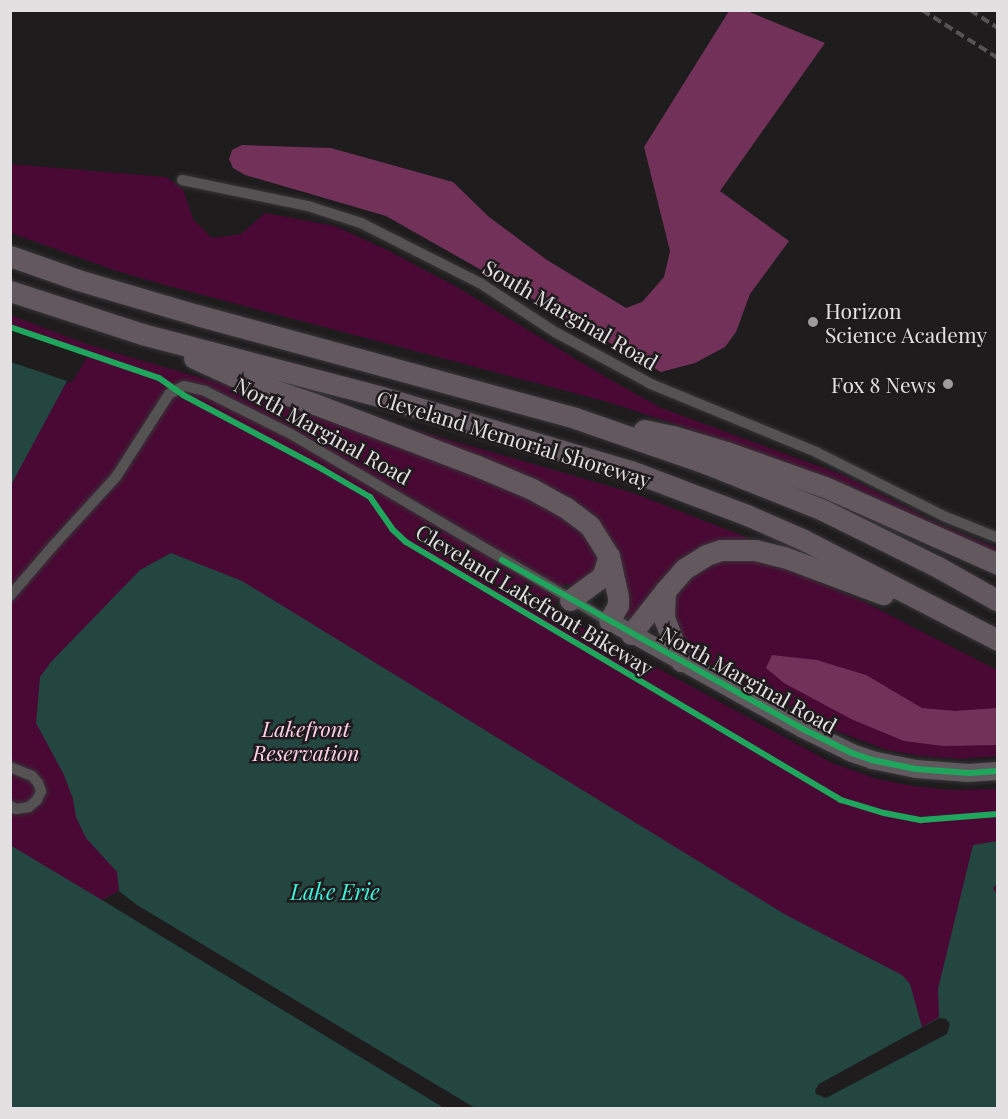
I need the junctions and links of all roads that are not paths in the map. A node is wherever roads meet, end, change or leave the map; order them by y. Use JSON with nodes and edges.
{"nodes":[{"id":1,"x":182,"y":180,"type":"dead end"},
{"id":2,"x":10,"y":256,"type":"edge"},
{"id":3,"x":10,"y":291,"type":"edge"},
{"id":4,"x":142,"y":334,"type":"junction"},
{"id":5,"x":575,"y":418,"type":"junction"},
{"id":6,"x":998,"y":538,"type":"edge"},
{"id":7,"x":609,"y":556,"type":"junction"},
{"id":8,"x":998,"y":564,"type":"edge"},
{"id":9,"x":664,"y":591,"type":"junction"},
{"id":10,"x":10,"y":596,"type":"edge"},
{"id":11,"x":570,"y":600,"type":"junction"},
{"id":12,"x":998,"y":601,"type":"edge"},
{"id":13,"x":609,"y":621,"type":"junction"},
{"id":14,"x":977,"y":629,"type":"junction"},
{"id":15,"x":631,"y":634,"type":"junction"},
{"id":16,"x":998,"y":640,"type":"edge"},
{"id":17,"x":681,"y":661,"type":"junction"},
{"id":18,"x":10,"y":767,"type":"edge"},
{"id":19,"x":998,"y":771,"type":"edge"},
{"id":20,"x":10,"y":806,"type":"edge"}],
"edges":[{"from":1,"to":6,"type":"street","name":"South Marginal Road"},
{"from":2,"to":5,"type":"highway","name":"Cleveland Memorial Shoreway"},
{"from":3,"to":4,"type":"highway","name":"Cleveland Memorial Shoreway"},
{"from":4,"to":7,"type":"highway"},
{"from":4,"to":14,"type":"highway","name":"Cleveland Memorial Shoreway"},
{"from":5,"to":8,"type":"highway"},
{"from":5,"to":12,"type":"highway","name":"Cleveland Memorial Shoreway"},
{"from":7,"to":11,"type":"highway"},
{"from":7,"to":13,"type":"highway"},
{"from":9,"to":14,"type":"highway"},
{"from":9,"to":15,"type":"highway"},
{"from":9,"to":17,"type":"highway"},
{"from":10,"to":11,"type":"street","name":"North Marginal Road"},
{"from":11,"to":13,"type":"street","name":"North Marginal Road"},
{"from":13,"to":15,"type":"main road","name":"North Marginal Road"},
{"from":14,"to":16,"type":"highway","name":"Cleveland Memorial Shoreway"},
{"from":15,"to":17,"type":"main road","name":"North Marginal Road"},
{"from":17,"to":19,"type":"main road","name":"North Marginal Road"},
{"from":18,"to":20,"type":"street"}]}
